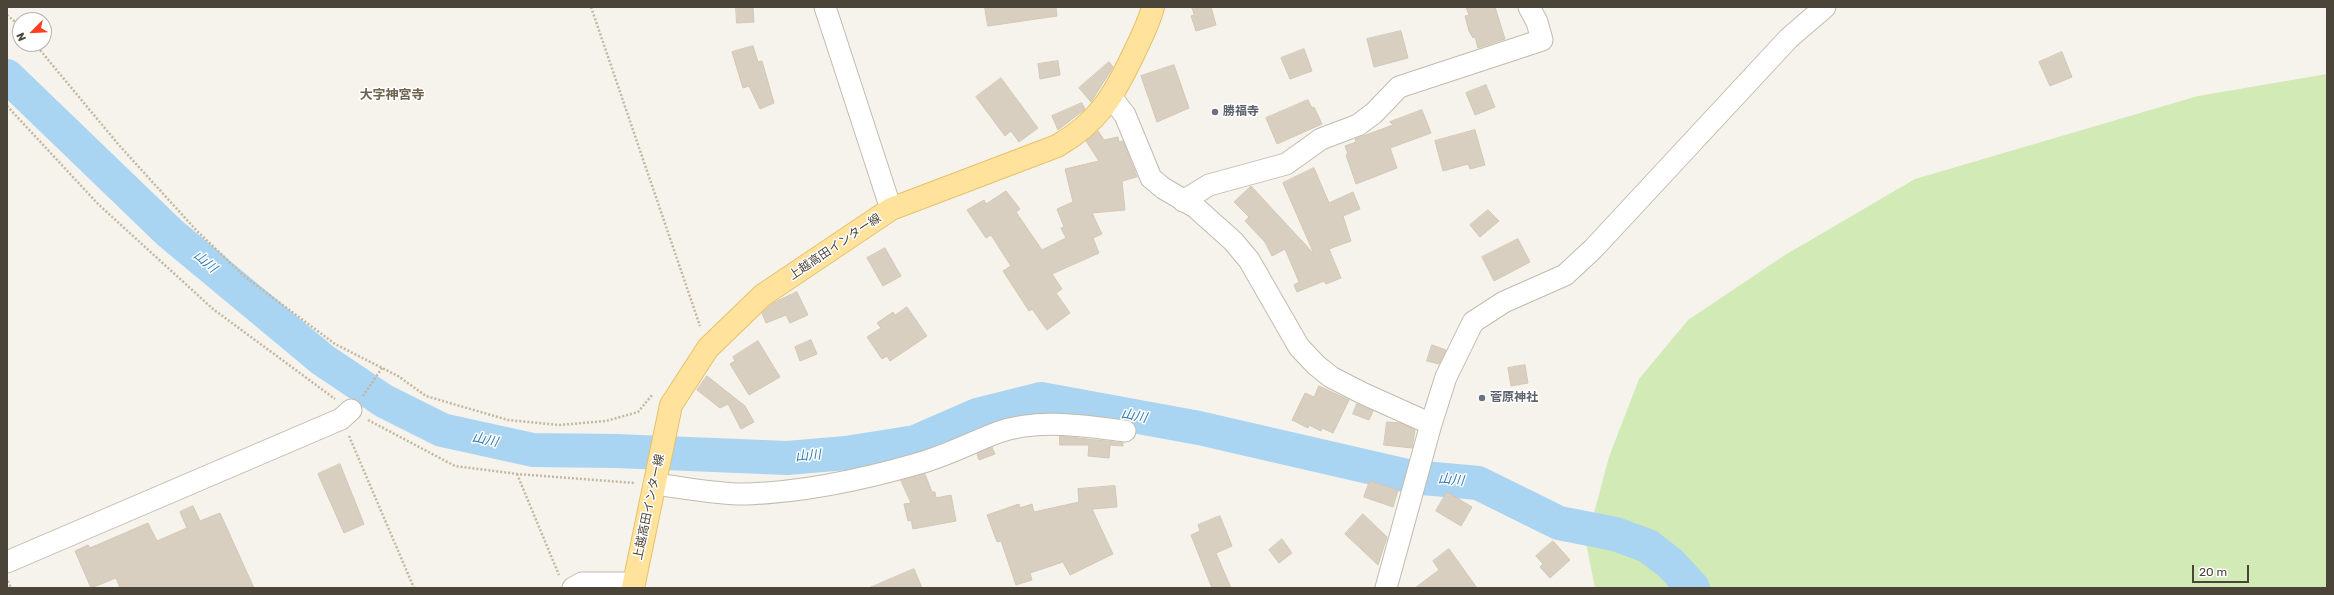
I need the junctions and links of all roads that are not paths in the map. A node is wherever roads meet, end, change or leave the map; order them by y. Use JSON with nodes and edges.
{"nodes":[{"id":1,"x":825,"y":7,"type":"edge"},
{"id":2,"x":1153,"y":7,"type":"edge"},
{"id":3,"x":1529,"y":7,"type":"edge"},
{"id":4,"x":1825,"y":7,"type":"edge"},
{"id":5,"x":1112,"y":98,"type":"junction"},
{"id":6,"x":1183,"y":201,"type":"junction"},
{"id":7,"x":891,"y":209,"type":"junction"},
{"id":8,"x":351,"y":409,"type":"road end"},
{"id":9,"x":1431,"y":424,"type":"junction"},
{"id":10,"x":1125,"y":431,"type":"dead end"},
{"id":11,"x":655,"y":479,"type":"junction"},
{"id":12,"x":7,"y":562,"type":"edge"},
{"id":13,"x":568,"y":584,"type":"edge"},
{"id":14,"x":633,"y":586,"type":"edge"},
{"id":15,"x":1386,"y":588,"type":"edge"}],
"edges":[{"from":1,"to":7,"type":"street"},
{"from":2,"to":5,"type":"main road","name":"上越高田インター線"},
{"from":3,"to":6,"type":"street"},
{"from":4,"to":9,"type":"street"},
{"from":5,"to":6,"type":"street"},
{"from":5,"to":7,"type":"main road","name":"上越高田インター線"},
{"from":6,"to":9,"type":"street"},
{"from":7,"to":11,"type":"main road","name":"上越高田インター線"},
{"from":8,"to":12,"type":"street"},
{"from":9,"to":15,"type":"street"},
{"from":10,"to":11,"type":"street"},
{"from":11,"to":14,"type":"main road","name":"上越高田インター線"},
{"from":13,"to":14,"type":"street"}]}
